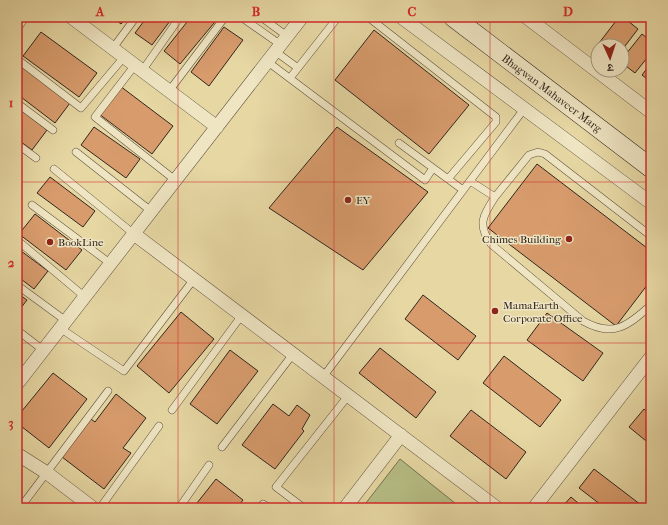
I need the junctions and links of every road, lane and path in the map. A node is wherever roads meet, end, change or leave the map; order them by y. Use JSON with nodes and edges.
{"nodes":[{"id":1,"x":22,"y":17,"type":"edge"},
{"id":2,"x":136,"y":17,"type":"edge"},
{"id":3,"x":180,"y":17,"type":"edge"},
{"id":4,"x":225,"y":17,"type":"edge"},
{"id":5,"x":241,"y":17,"type":"edge"},
{"id":6,"x":261,"y":17,"type":"edge"},
{"id":7,"x":302,"y":17,"type":"edge"},
{"id":8,"x":338,"y":17,"type":"edge"},
{"id":9,"x":368,"y":17,"type":"edge"},
{"id":10,"x":401,"y":17,"type":"edge"},
{"id":11,"x":453,"y":17,"type":"edge"},
{"id":12,"x":469,"y":17,"type":"edge"},
{"id":13,"x":526,"y":17,"type":"edge"},
{"id":14,"x":80,"y":20,"type":"edge"},
{"id":15,"x":17,"y":24,"type":"edge"},
{"id":16,"x":113,"y":48,"type":"junction"},
{"id":17,"x":278,"y":49,"type":"junction"},
{"id":18,"x":124,"y":57,"type":"junction"},
{"id":19,"x":17,"y":59,"type":"edge"},
{"id":20,"x":139,"y":68,"type":"junction"},
{"id":21,"x":298,"y":68,"type":"junction"},
{"id":22,"x":290,"y":78,"type":"junction"},
{"id":23,"x":169,"y":90,"type":"junction"},
{"id":24,"x":17,"y":103,"type":"edge"},
{"id":25,"x":524,"y":109,"type":"junction"},
{"id":26,"x":651,"y":112,"type":"edge"},
{"id":27,"x":217,"y":127,"type":"junction"},
{"id":28,"x":53,"y":130,"type":"dead end"},
{"id":29,"x":399,"y":143,"type":"dead end"},
{"id":30,"x":17,"y":144,"type":"edge"},
{"id":31,"x":76,"y":152,"type":"dead end"},
{"id":32,"x":651,"y":156,"type":"edge"},
{"id":33,"x":36,"y":158,"type":"dead end"},
{"id":34,"x":434,"y":168,"type":"junction"},
{"id":35,"x":651,"y":168,"type":"edge"},
{"id":36,"x":54,"y":169,"type":"dead end"},
{"id":37,"x":448,"y":179,"type":"junction"},
{"id":38,"x":176,"y":180,"type":"junction"},
{"id":39,"x":470,"y":181,"type":"junction"},
{"id":40,"x":463,"y":190,"type":"junction"},
{"id":41,"x":495,"y":197,"type":"junction"},
{"id":42,"x":651,"y":203,"type":"edge"},
{"id":43,"x":32,"y":206,"type":"dead end"},
{"id":44,"x":151,"y":211,"type":"junction"},
{"id":45,"x":134,"y":234,"type":"junction"},
{"id":46,"x":651,"y":236,"type":"edge"},
{"id":47,"x":17,"y":240,"type":"edge"},
{"id":48,"x":111,"y":264,"type":"junction"},
{"id":49,"x":194,"y":279,"type":"junction"},
{"id":50,"x":17,"y":285,"type":"edge"},
{"id":51,"x":85,"y":297,"type":"junction"},
{"id":52,"x":651,"y":305,"type":"edge"},
{"id":53,"x":242,"y":315,"type":"junction"},
{"id":54,"x":63,"y":325,"type":"junction"},
{"id":55,"x":17,"y":330,"type":"edge"},
{"id":56,"x":43,"y":350,"type":"junction"},
{"id":57,"x":293,"y":354,"type":"junction"},
{"id":58,"x":651,"y":357,"type":"edge"},
{"id":59,"x":19,"y":377,"type":"edge"},
{"id":60,"x":323,"y":377,"type":"junction"},
{"id":61,"x":108,"y":391,"type":"dead end"},
{"id":62,"x":348,"y":396,"type":"junction"},
{"id":63,"x":172,"y":410,"type":"dead end"},
{"id":64,"x":159,"y":426,"type":"dead end"},
{"id":65,"x":401,"y":435,"type":"junction"},
{"id":66,"x":222,"y":447,"type":"dead end"},
{"id":67,"x":17,"y":454,"type":"edge"},
{"id":68,"x":209,"y":464,"type":"dead end"},
{"id":69,"x":47,"y":473,"type":"junction"},
{"id":70,"x":20,"y":508,"type":"edge"},
{"id":71,"x":93,"y":508,"type":"edge"},
{"id":72,"x":100,"y":508,"type":"edge"},
{"id":73,"x":178,"y":508,"type":"edge"},
{"id":74,"x":260,"y":508,"type":"edge"},
{"id":75,"x":270,"y":508,"type":"edge"},
{"id":76,"x":304,"y":508,"type":"edge"},
{"id":77,"x":345,"y":508,"type":"edge"},
{"id":78,"x":497,"y":508,"type":"edge"},
{"id":79,"x":534,"y":508,"type":"edge"}],
"edges":[{"from":1,"to":15,"type":"street"},
{"from":2,"to":16,"type":"lane"},
{"from":3,"to":20,"type":"lane"},
{"from":4,"to":23,"type":"lane"},
{"from":5,"to":17,"type":"lane"},
{"from":6,"to":17,"type":"lane"},
{"from":7,"to":17,"type":"street"},
{"from":8,"to":21,"type":"lane"},
{"from":9,"to":37,"type":"lane"},
{"from":10,"to":25,"type":"street"},
{"from":11,"to":35,"type":"street","name":"Bhagwan Mahaveer Marg"},
{"from":12,"to":32,"type":"street","name":"Bhagwan Mahaveer Marg"},
{"from":13,"to":26,"type":"street"},
{"from":14,"to":16,"type":"street"},
{"from":16,"to":18,"type":"street"},
{"from":17,"to":21,"type":"lane"},
{"from":17,"to":22,"type":"lane"},
{"from":17,"to":27,"type":"street"},
{"from":18,"to":19,"type":"lane"},
{"from":18,"to":20,"type":"street"},
{"from":20,"to":23,"type":"street"},
{"from":20,"to":38,"type":"lane"},
{"from":21,"to":22,"type":"lane"},
{"from":22,"to":34,"type":"lane"},
{"from":23,"to":27,"type":"street"},
{"from":24,"to":28,"type":"lane"},
{"from":25,"to":39,"type":"lane"},
{"from":25,"to":42,"type":"street"},
{"from":27,"to":38,"type":"street"},
{"from":29,"to":34,"type":"lane"},
{"from":30,"to":33,"type":"lane"},
{"from":31,"to":44,"type":"lane"},
{"from":34,"to":37,"type":"lane"},
{"from":36,"to":45,"type":"lane"},
{"from":37,"to":40,"type":"lane"},
{"from":38,"to":44,"type":"street"},
{"from":39,"to":40,"type":"lane"},
{"from":39,"to":41,"type":"lane"},
{"from":40,"to":60,"type":"lane"},
{"from":41,"to":46,"type":"lane"},
{"from":41,"to":52,"type":"lane"},
{"from":43,"to":48,"type":"lane"},
{"from":44,"to":45,"type":"street"},
{"from":45,"to":48,"type":"street"},
{"from":45,"to":49,"type":"street"},
{"from":47,"to":51,"type":"lane"},
{"from":48,"to":51,"type":"street"},
{"from":49,"to":53,"type":"street"},
{"from":49,"to":54,"type":"lane"},
{"from":50,"to":54,"type":"lane"},
{"from":51,"to":54,"type":"street"},
{"from":53,"to":57,"type":"street"},
{"from":53,"to":63,"type":"lane"},
{"from":54,"to":56,"type":"street"},
{"from":55,"to":56,"type":"lane"},
{"from":56,"to":59,"type":"street"},
{"from":57,"to":60,"type":"street"},
{"from":57,"to":66,"type":"lane"},
{"from":58,"to":79,"type":"street"},
{"from":60,"to":62,"type":"street"},
{"from":61,"to":69,"type":"lane"},
{"from":62,"to":65,"type":"street"},
{"from":62,"to":76,"type":"lane"},
{"from":64,"to":72,"type":"lane"},
{"from":65,"to":77,"type":"street"},
{"from":65,"to":78,"type":"street"},
{"from":67,"to":69,"type":"street"},
{"from":68,"to":73,"type":"lane"},
{"from":69,"to":70,"type":"lane"},
{"from":69,"to":71,"type":"street"},
{"from":74,"to":75,"type":"lane"}]}
